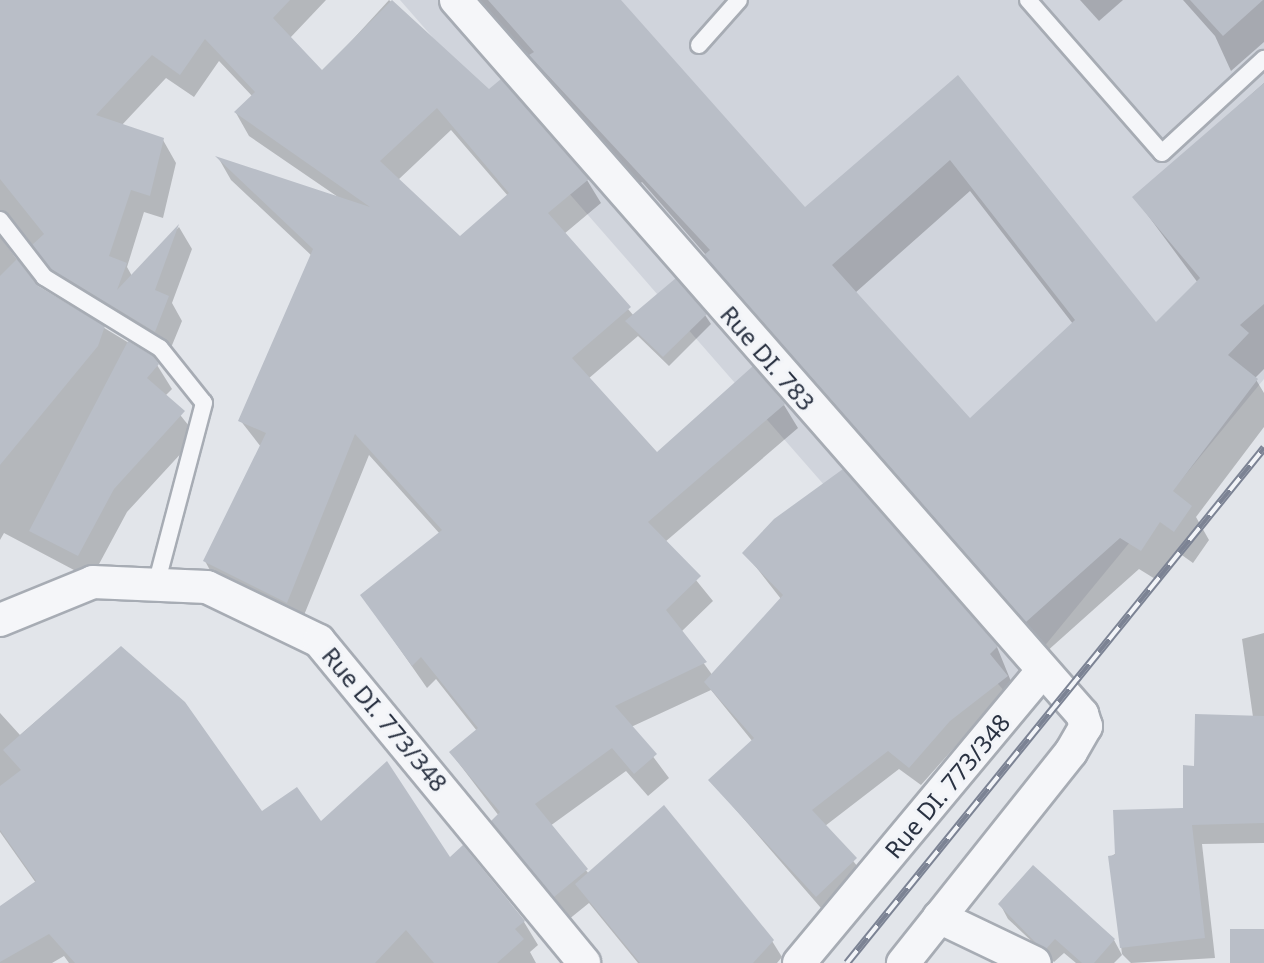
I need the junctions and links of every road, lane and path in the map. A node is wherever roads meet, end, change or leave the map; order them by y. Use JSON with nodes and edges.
{"nodes":[{"id":1,"x":456,"y":0,"type":"edge"},
{"id":2,"x":739,"y":0,"type":"edge"},
{"id":3,"x":1028,"y":0,"type":"edge"},
{"id":4,"x":699,"y":45,"type":"dead end"},
{"id":5,"x":1264,"y":59,"type":"edge"},
{"id":6,"x":0,"y":220,"type":"edge"},
{"id":7,"x":156,"y":585,"type":"junction"},
{"id":8,"x":0,"y":620,"type":"edge"},
{"id":9,"x":1041,"y":673,"type":"junction"},
{"id":10,"x":939,"y":917,"type":"junction"},
{"id":11,"x":584,"y":963,"type":"edge"},
{"id":12,"x":799,"y":963,"type":"edge"},
{"id":13,"x":903,"y":963,"type":"edge"},
{"id":14,"x":1035,"y":963,"type":"edge"}],
"edges":[{"from":1,"to":9,"type":"street","name":"Rue DI. 783"},
{"from":2,"to":4,"type":"lane"},
{"from":3,"to":5,"type":"lane"},
{"from":6,"to":7,"type":"lane"},
{"from":7,"to":8,"type":"street","name":"Rue DI. 773/348"},
{"from":7,"to":11,"type":"street","name":"Rue DI. 773/348"},
{"from":9,"to":10,"type":"street","name":"Rue DI. 783"},
{"from":9,"to":12,"type":"street","name":"Rue DI. 773/348"},
{"from":10,"to":13,"type":"street"},
{"from":10,"to":14,"type":"street"}]}
